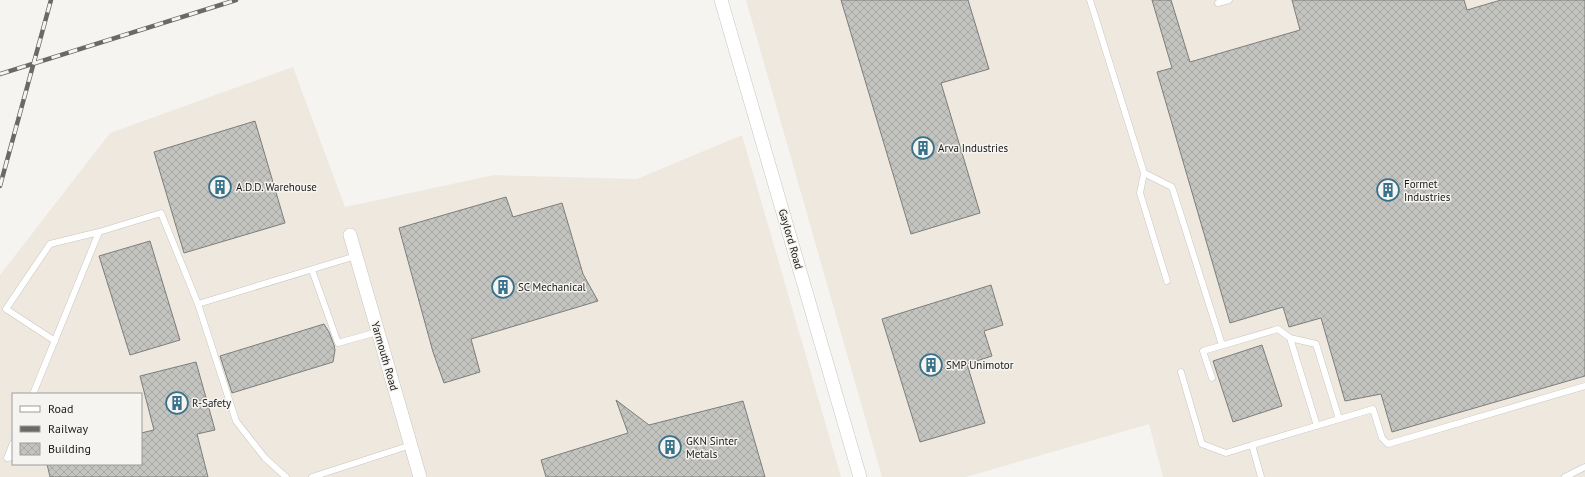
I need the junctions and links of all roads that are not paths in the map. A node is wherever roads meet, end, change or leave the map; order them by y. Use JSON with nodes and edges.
{"nodes":[{"id":1,"x":721,"y":0,"type":"edge"},
{"id":2,"x":1090,"y":0,"type":"edge"},
{"id":3,"x":1228,"y":0,"type":"edge"},
{"id":4,"x":1218,"y":3,"type":"dead end"},
{"id":5,"x":1144,"y":173,"type":"junction"},
{"id":6,"x":99,"y":232,"type":"junction"},
{"id":7,"x":350,"y":235,"type":"dead end"},
{"id":8,"x":356,"y":256,"type":"junction"},
{"id":9,"x":312,"y":270,"type":"junction"},
{"id":10,"x":1167,"y":281,"type":"dead end"},
{"id":11,"x":198,"y":304,"type":"junction"},
{"id":12,"x":377,"y":332,"type":"junction"},
{"id":13,"x":1290,"y":338,"type":"junction"},
{"id":14,"x":55,"y":341,"type":"junction"},
{"id":15,"x":1222,"y":345,"type":"junction"},
{"id":16,"x":1181,"y":372,"type":"dead end"},
{"id":17,"x":1212,"y":378,"type":"dead end"},
{"id":18,"x":1585,"y":386,"type":"edge"},
{"id":19,"x":33,"y":393,"type":"edge"},
{"id":20,"x":1339,"y":419,"type":"junction"},
{"id":21,"x":1317,"y":426,"type":"junction"},
{"id":22,"x":411,"y":445,"type":"junction"},
{"id":23,"x":1252,"y":445,"type":"junction"},
{"id":24,"x":12,"y":448,"type":"edge"},
{"id":25,"x":10,"y":458,"type":"edge"},
{"id":26,"x":0,"y":460,"type":"edge"},
{"id":27,"x":1585,"y":467,"type":"edge"},
{"id":28,"x":286,"y":477,"type":"edge"},
{"id":29,"x":312,"y":477,"type":"edge"},
{"id":30,"x":420,"y":477,"type":"edge"},
{"id":31,"x":860,"y":477,"type":"edge"},
{"id":32,"x":1261,"y":477,"type":"edge"},
{"id":33,"x":1565,"y":477,"type":"edge"}],
"edges":[{"from":1,"to":31,"type":"street","name":"Gaylord Road"},
{"from":2,"to":5,"type":"lane"},
{"from":3,"to":4,"type":"lane"},
{"from":5,"to":10,"type":"lane"},
{"from":5,"to":15,"type":"lane"},
{"from":6,"to":11,"type":"lane"},
{"from":6,"to":14,"type":"lane"},
{"from":6,"to":14,"type":"lane"},
{"from":7,"to":8,"type":"street","name":"Yarmouth Road"},
{"from":8,"to":9,"type":"lane"},
{"from":8,"to":12,"type":"street","name":"Yarmouth Road"},
{"from":9,"to":11,"type":"lane"},
{"from":9,"to":12,"type":"lane"},
{"from":11,"to":28,"type":"lane"},
{"from":12,"to":22,"type":"street","name":"Yarmouth Road"},
{"from":13,"to":15,"type":"lane"},
{"from":13,"to":20,"type":"lane"},
{"from":13,"to":21,"type":"lane"},
{"from":14,"to":19,"type":"lane"},
{"from":15,"to":17,"type":"lane"},
{"from":16,"to":23,"type":"lane"},
{"from":18,"to":20,"type":"lane"},
{"from":20,"to":21,"type":"lane"},
{"from":21,"to":23,"type":"lane"},
{"from":22,"to":29,"type":"lane"},
{"from":22,"to":30,"type":"street","name":"Yarmouth Road"},
{"from":23,"to":32,"type":"lane"},
{"from":24,"to":25,"type":"lane"},
{"from":25,"to":26,"type":"lane"},
{"from":27,"to":33,"type":"lane"}]}
